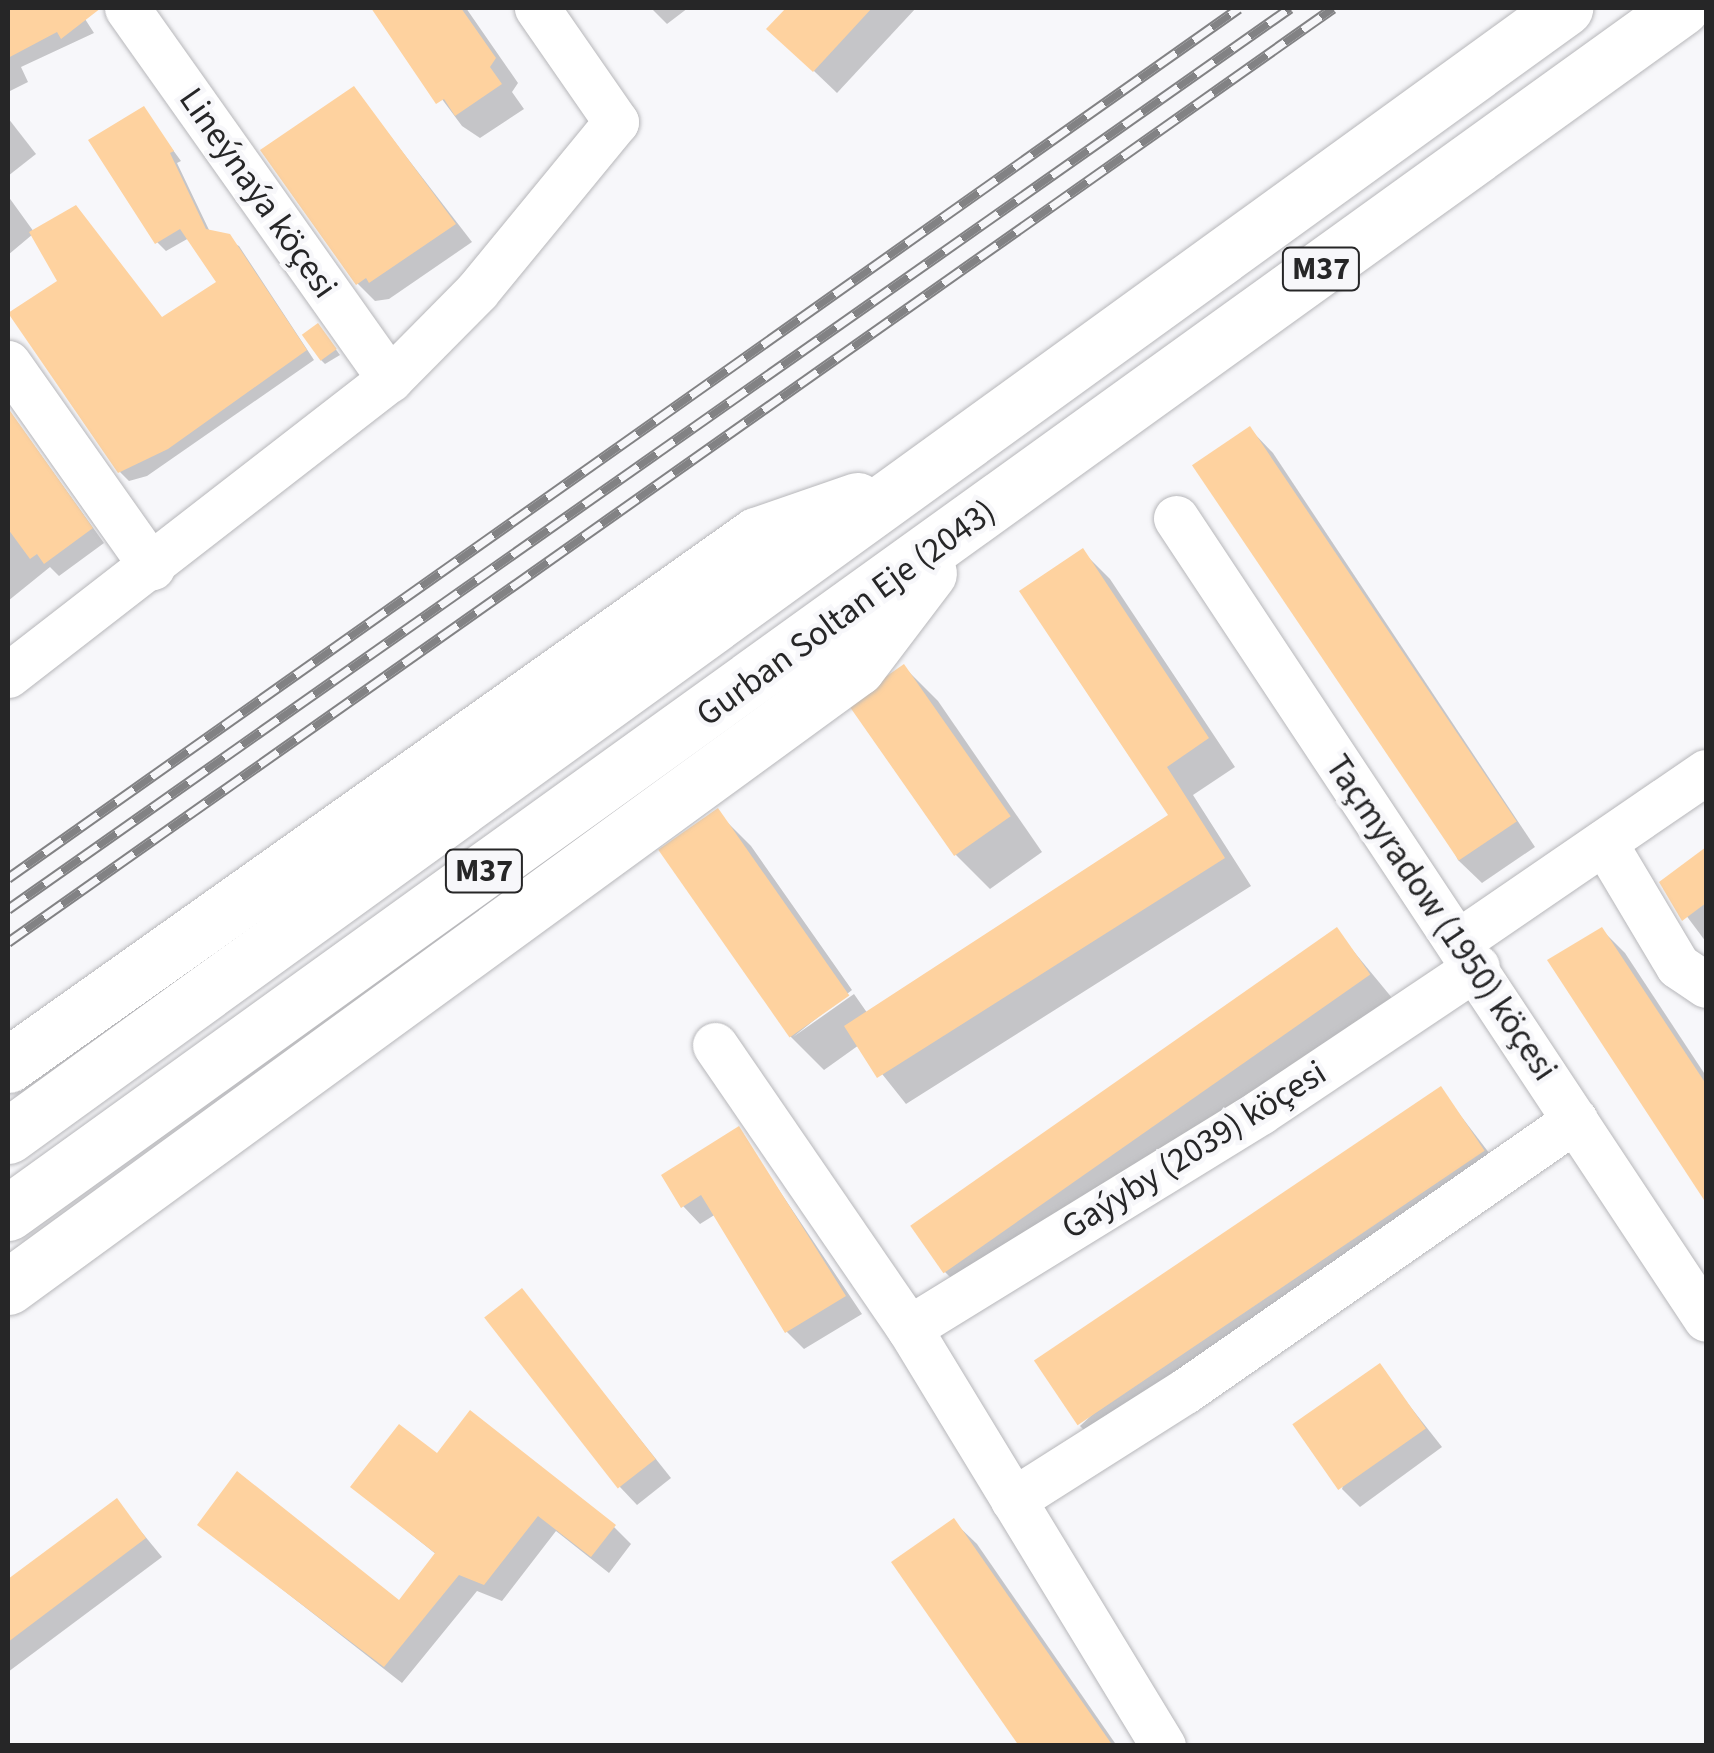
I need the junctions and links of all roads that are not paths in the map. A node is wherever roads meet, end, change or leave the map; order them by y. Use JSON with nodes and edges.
{"nodes":[{"id":1,"x":127,"y":8,"type":"edge"},
{"id":2,"x":537,"y":8,"type":"edge"},
{"id":3,"x":1565,"y":8,"type":"edge"},
{"id":4,"x":1681,"y":8,"type":"edge"},
{"id":5,"x":8,"y":363,"type":"edge"},
{"id":6,"x":390,"y":379,"type":"junction"},
{"id":7,"x":912,"y":482,"type":"junction"},
{"id":8,"x":1176,"y":518,"type":"dead end"},
{"id":9,"x":961,"y":531,"type":"junction"},
{"id":10,"x":152,"y":567,"type":"junction"},
{"id":11,"x":8,"y":676,"type":"edge"},
{"id":12,"x":1706,"y":772,"type":"edge"},
{"id":13,"x":1604,"y":842,"type":"junction"},
{"id":14,"x":1468,"y":954,"type":"junction"},
{"id":15,"x":1705,"y":981,"type":"edge"},
{"id":16,"x":715,"y":1044,"type":"dead end"},
{"id":17,"x":8,"y":1065,"type":"edge"},
{"id":18,"x":1575,"y":1120,"type":"junction"},
{"id":19,"x":8,"y":1136,"type":"edge"},
{"id":20,"x":8,"y":1213,"type":"edge"},
{"id":21,"x":8,"y":1287,"type":"edge"},
{"id":22,"x":1706,"y":1320,"type":"edge"},
{"id":23,"x":909,"y":1328,"type":"junction"},
{"id":24,"x":1014,"y":1500,"type":"junction"},
{"id":25,"x":1164,"y":1746,"type":"edge"}],
"edges":[{"from":1,"to":6,"type":"street","name":"Lineýnaýa köçesi"},
{"from":2,"to":6,"type":"street"},
{"from":3,"to":7,"type":"highway","name":"Gurban Soltan Eje (2043)","number":"M37"},
{"from":4,"to":9,"type":"highway","name":"Gurban Soltan Eje (2043)","number":"M37"},
{"from":5,"to":10,"type":"street"},
{"from":6,"to":10,"type":"street"},
{"from":7,"to":17,"type":"highway"},
{"from":7,"to":19,"type":"highway","name":"Gurban Soltan Eje (2043)"},
{"from":8,"to":14,"type":"street","name":"Taçmyradow (1950) köçesi"},
{"from":9,"to":20,"type":"highway","name":"Gurban Soltan Eje (2043)","number":"M37"},
{"from":9,"to":21,"type":"highway"},
{"from":10,"to":11,"type":"street"},
{"from":12,"to":13,"type":"street","name":"Gaýyby (2039) köçesi"},
{"from":13,"to":14,"type":"street","name":"Gaýyby (2039) köçesi"},
{"from":13,"to":15,"type":"street"},
{"from":14,"to":18,"type":"street","name":"Taçmyradow (1950) köçesi"},
{"from":14,"to":23,"type":"street","name":"Gaýyby (2039) köçesi"},
{"from":16,"to":23,"type":"street"},
{"from":18,"to":22,"type":"street","name":"Taçmyradow (1950) köçesi"},
{"from":18,"to":24,"type":"street"},
{"from":23,"to":24,"type":"street"},
{"from":24,"to":25,"type":"street"}]}
